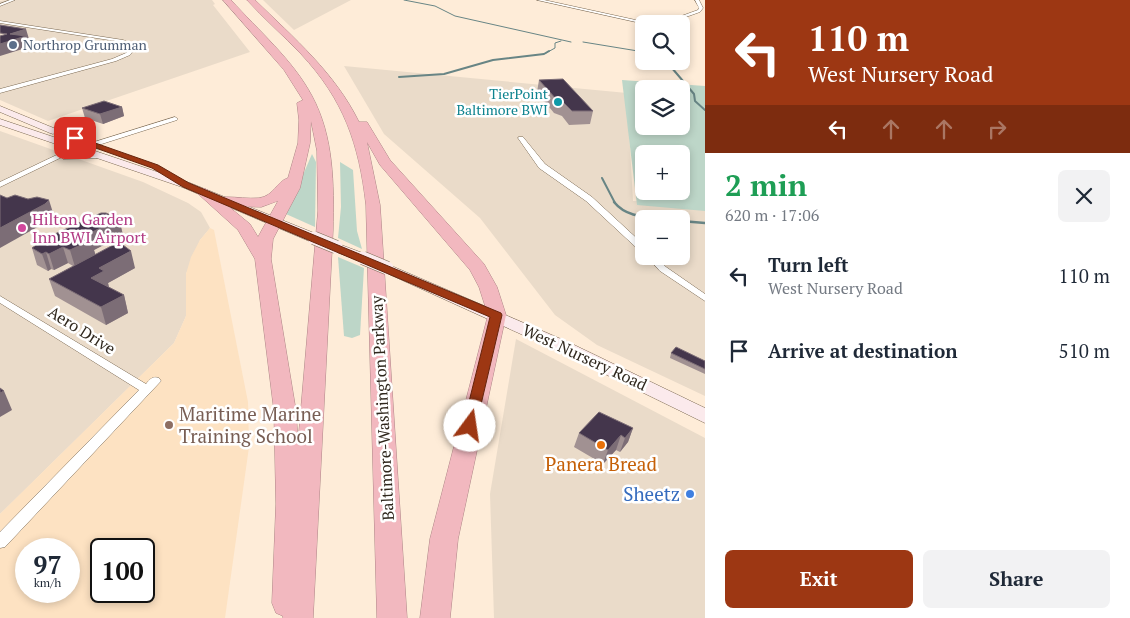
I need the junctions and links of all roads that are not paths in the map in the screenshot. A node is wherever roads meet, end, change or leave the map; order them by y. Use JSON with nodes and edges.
{"nodes":[{"id":1,"x":13,"y":0,"type":"edge"},
{"id":2,"x":227,"y":0,"type":"edge"},
{"id":3,"x":251,"y":0,"type":"edge"},
{"id":4,"x":539,"y":0,"type":"edge"},
{"id":5,"x":697,"y":0,"type":"edge"},
{"id":6,"x":0,"y":5,"type":"edge"},
{"id":7,"x":687,"y":15,"type":"edge"},
{"id":8,"x":635,"y":20,"type":"edge"},
{"id":9,"x":0,"y":22,"type":"edge"},
{"id":10,"x":286,"y":69,"type":"junction"},
{"id":11,"x":329,"y":80,"type":"junction"},
{"id":12,"x":0,"y":89,"type":"edge"},
{"id":13,"x":0,"y":109,"type":"edge"},
{"id":14,"x":175,"y":119,"type":"dead end"},
{"id":15,"x":0,"y":122,"type":"edge"},
{"id":16,"x":521,"y":138,"type":"dead end"},
{"id":17,"x":92,"y":144,"type":"junction"},
{"id":18,"x":77,"y":149,"type":"junction"},
{"id":19,"x":101,"y":157,"type":"junction"},
{"id":20,"x":155,"y":166,"type":"junction"},
{"id":21,"x":296,"y":170,"type":"junction"},
{"id":22,"x":0,"y":185,"type":"edge"},
{"id":23,"x":186,"y":185,"type":"junction"},
{"id":24,"x":0,"y":192,"type":"edge"},
{"id":25,"x":203,"y":192,"type":"junction"},
{"id":26,"x":224,"y":201,"type":"junction"},
{"id":27,"x":275,"y":222,"type":"junction"},
{"id":28,"x":635,"y":242,"type":"edge"},
{"id":29,"x":263,"y":259,"type":"junction"},
{"id":30,"x":659,"y":265,"type":"edge"},
{"id":31,"x":705,"y":298,"type":"edge"},
{"id":32,"x":0,"y":299,"type":"edge"},
{"id":33,"x":497,"y":315,"type":"junction"},
{"id":34,"x":705,"y":416,"type":"edge"},
{"id":35,"x":0,"y":542,"type":"edge"},
{"id":36,"x":287,"y":618,"type":"edge"},
{"id":37,"x":298,"y":618,"type":"edge"},
{"id":38,"x":392,"y":618,"type":"edge"},
{"id":39,"x":435,"y":618,"type":"edge"}],
"edges":[{"from":1,"to":6,"type":"street"},
{"from":2,"to":10,"type":"highway"},
{"from":3,"to":11,"type":"highway","name":"Baltimore-Washington Parkway"},
{"from":4,"to":8,"type":"street"},
{"from":5,"to":7,"type":"street"},
{"from":9,"to":12,"type":"street"},
{"from":10,"to":21,"type":"highway"},
{"from":10,"to":37,"type":"highway"},
{"from":11,"to":33,"type":"highway"},
{"from":11,"to":38,"type":"highway","name":"Baltimore-Washington Parkway"},
{"from":13,"to":17,"type":"main road","name":"West Nursery Road"},
{"from":14,"to":17,"type":"street"},
{"from":15,"to":18,"type":"main road","name":"West Nursery Road"},
{"from":16,"to":28,"type":"street"},
{"from":17,"to":18,"type":"street"},
{"from":17,"to":20,"type":"main road","name":"West Nursery Road"},
{"from":18,"to":19,"type":"main road","name":"West Nursery Road"},
{"from":18,"to":20,"type":"main road"},
{"from":18,"to":22,"type":"street"},
{"from":19,"to":23,"type":"main road","name":"West Nursery Road"},
{"from":19,"to":24,"type":"street"},
{"from":20,"to":23,"type":"main road","name":"West Nursery Road"},
{"from":21,"to":26,"type":"highway"},
{"from":21,"to":27,"type":"highway"},
{"from":23,"to":25,"type":"main road","name":"West Nursery Road"},
{"from":25,"to":26,"type":"main road","name":"West Nursery Road"},
{"from":25,"to":29,"type":"highway"},
{"from":26,"to":27,"type":"main road","name":"West Nursery Road"},
{"from":27,"to":29,"type":"highway"},
{"from":27,"to":33,"type":"main road","name":"West Nursery Road","bridge":true},
{"from":29,"to":36,"type":"highway"},
{"from":30,"to":31,"type":"street"},
{"from":32,"to":35,"type":"street","name":"Aero Drive"},
{"from":33,"to":34,"type":"main road","name":"West Nursery Road"},
{"from":33,"to":39,"type":"highway"}]}
